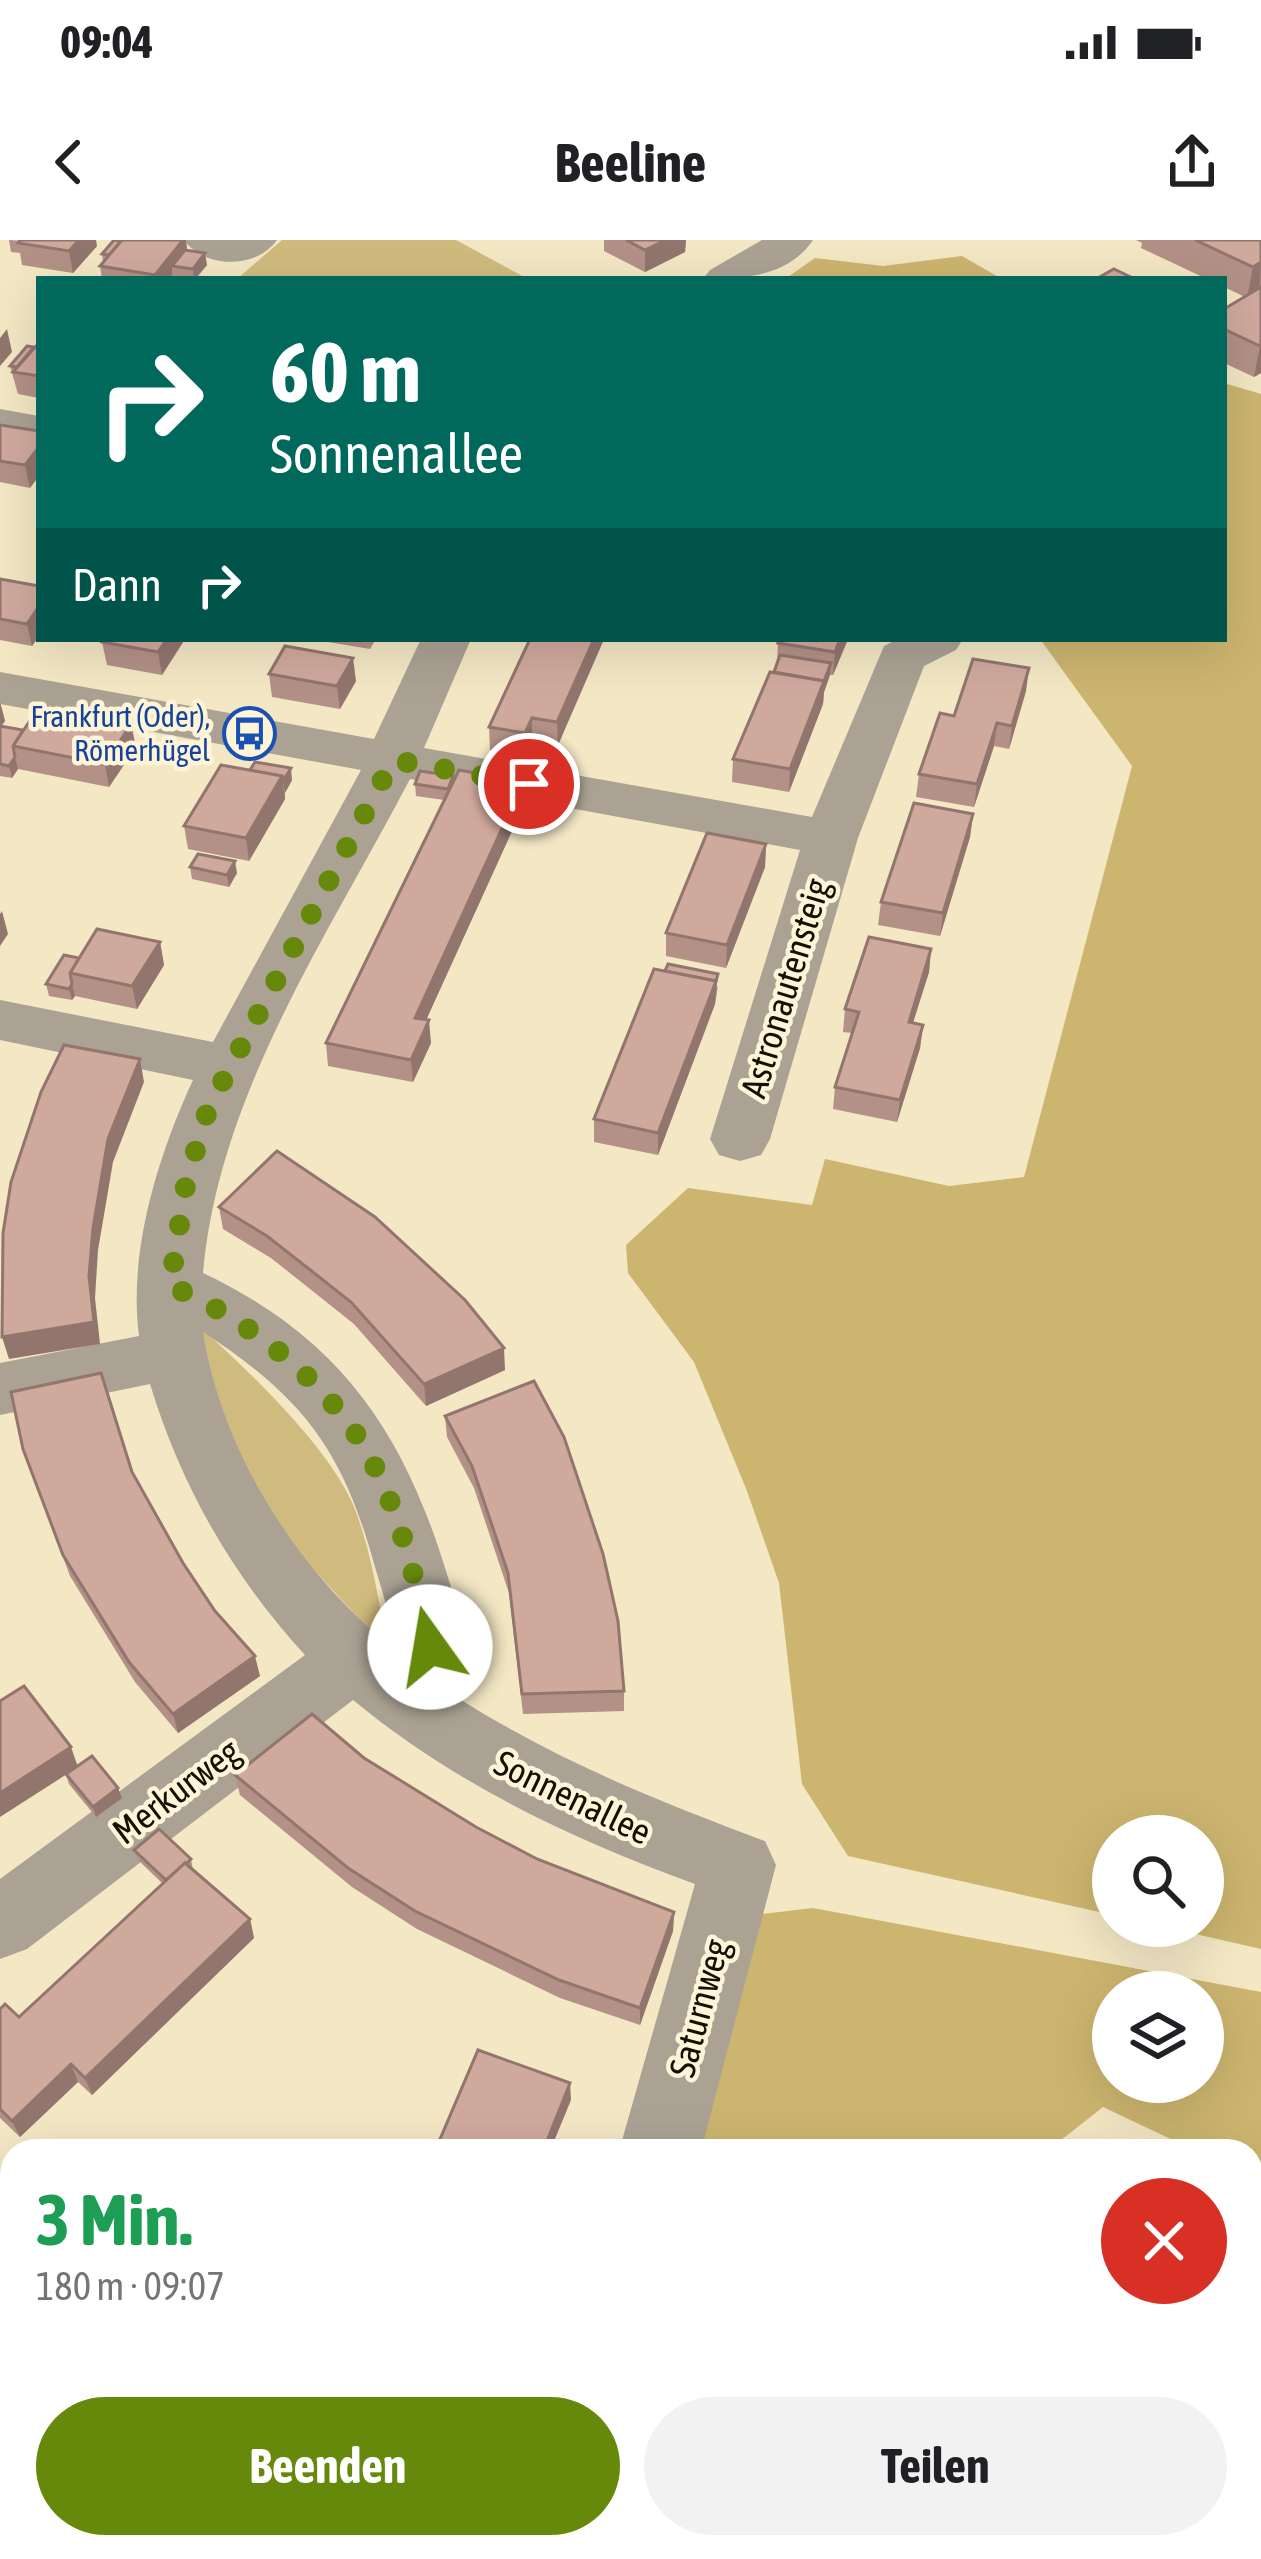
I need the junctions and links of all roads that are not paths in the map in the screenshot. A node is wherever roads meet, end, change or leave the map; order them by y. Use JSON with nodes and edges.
{"nodes":[{"id":1,"x":774,"y":243,"type":"edge"},
{"id":2,"x":729,"y":276,"type":"edge"},
{"id":3,"x":0,"y":423,"type":"edge"},
{"id":4,"x":36,"y":429,"type":"edge"},
{"id":5,"x":444,"y":642,"type":"edge"},
{"id":6,"x":932,"y":642,"type":"edge"},
{"id":7,"x":0,"y":688,"type":"edge"},
{"id":8,"x":393,"y":760,"type":"junction"},
{"id":9,"x":831,"y":838,"type":"junction"},
{"id":10,"x":0,"y":1020,"type":"edge"},
{"id":11,"x":230,"y":1066,"type":"junction"},
{"id":12,"x":740,"y":1139,"type":"dead end"},
{"id":13,"x":170,"y":1286,"type":"junction"},
{"id":14,"x":175,"y":1354,"type":"junction"},
{"id":15,"x":0,"y":1389,"type":"edge"},
{"id":16,"x":353,"y":1659,"type":"junction"},
{"id":17,"x":418,"y":1709,"type":"junction"},
{"id":18,"x":738,"y":1865,"type":"joint"},
{"id":19,"x":0,"y":1924,"type":"edge"},
{"id":20,"x":663,"y":2139,"type":"edge"}],
"edges":[{"from":1,"to":2,"type":"street"},
{"from":3,"to":4,"type":"street"},
{"from":5,"to":8,"type":"street","name":"Sonnenallee"},
{"from":6,"to":9,"type":"street","name":"Astronautensteig"},
{"from":7,"to":8,"type":"street","name":"Astronautensteig"},
{"from":8,"to":9,"type":"street","name":"Astronautensteig"},
{"from":8,"to":11,"type":"street","name":"Sonnenallee"},
{"from":9,"to":12,"type":"street","name":"Astronautensteig"},
{"from":10,"to":11,"type":"street"},
{"from":11,"to":13,"type":"street","name":"Sonnenallee"},
{"from":13,"to":14,"type":"street","name":"Sonnenallee"},
{"from":13,"to":17,"type":"street"},
{"from":14,"to":15,"type":"street"},
{"from":14,"to":16,"type":"street","name":"Sonnenallee"},
{"from":16,"to":17,"type":"street","name":"Sonnenallee"},
{"from":16,"to":19,"type":"street","name":"Merkurweg"},
{"from":17,"to":18,"type":"street","name":"Sonnenallee"},
{"from":18,"to":20,"type":"street","name":"Saturnweg"}]}
